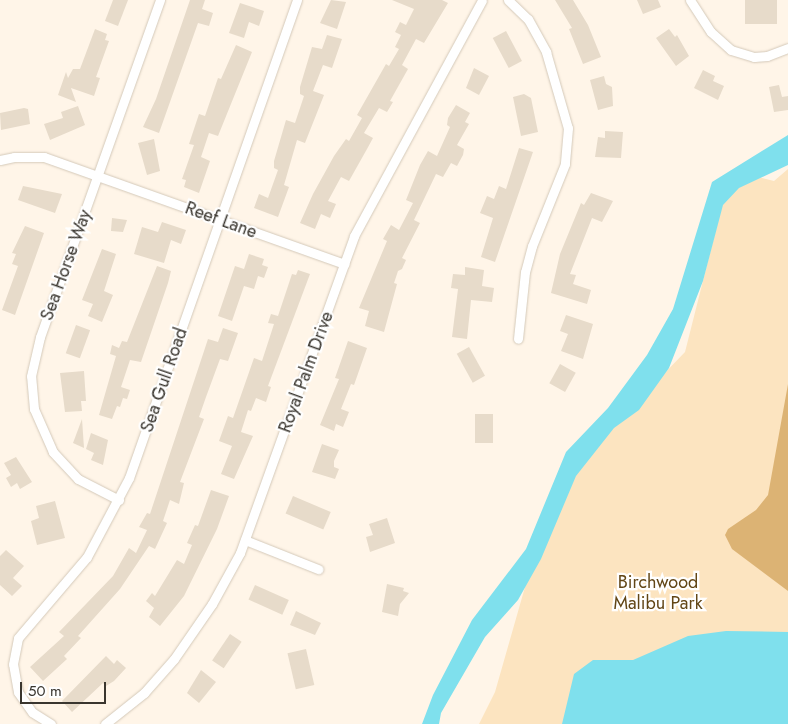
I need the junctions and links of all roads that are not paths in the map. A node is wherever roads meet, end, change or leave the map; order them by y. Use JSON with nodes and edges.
{"nodes":[{"id":1,"x":160,"y":0,"type":"edge"},
{"id":2,"x":297,"y":0,"type":"edge"},
{"id":3,"x":482,"y":0,"type":"edge"},
{"id":4,"x":508,"y":0,"type":"edge"},
{"id":5,"x":690,"y":0,"type":"edge"},
{"id":6,"x":788,"y":48,"type":"edge"},
{"id":7,"x":0,"y":160,"type":"edge"},
{"id":8,"x":98,"y":175,"type":"junction"},
{"id":9,"x":221,"y":220,"type":"junction"},
{"id":10,"x":344,"y":264,"type":"junction"},
{"id":11,"x":518,"y":339,"type":"dead end"},
{"id":12,"x":119,"y":500,"type":"junction"},
{"id":13,"x":245,"y":540,"type":"junction"},
{"id":14,"x":318,"y":569,"type":"dead end"},
{"id":15,"x":51,"y":724,"type":"edge"},
{"id":16,"x":105,"y":724,"type":"edge"}],
"edges":[{"from":1,"to":8,"type":"street","name":"Sea Horse Way"},
{"from":2,"to":9,"type":"street","name":"Sea Gull Road"},
{"from":3,"to":10,"type":"street","name":"Royal Palm Drive"},
{"from":4,"to":11,"type":"street"},
{"from":5,"to":6,"type":"street"},
{"from":7,"to":8,"type":"street","name":"Reef Lane"},
{"from":8,"to":9,"type":"street","name":"Reef Lane"},
{"from":8,"to":12,"type":"street","name":"Sea Horse Way"},
{"from":9,"to":10,"type":"street","name":"Reef Lane"},
{"from":9,"to":12,"type":"street","name":"Sea Gull Road"},
{"from":10,"to":13,"type":"street","name":"Royal Palm Drive"},
{"from":12,"to":15,"type":"street","name":"Sea Gull Road"},
{"from":13,"to":14,"type":"street"},
{"from":13,"to":16,"type":"street","name":"Royal Palm Drive"}]}
